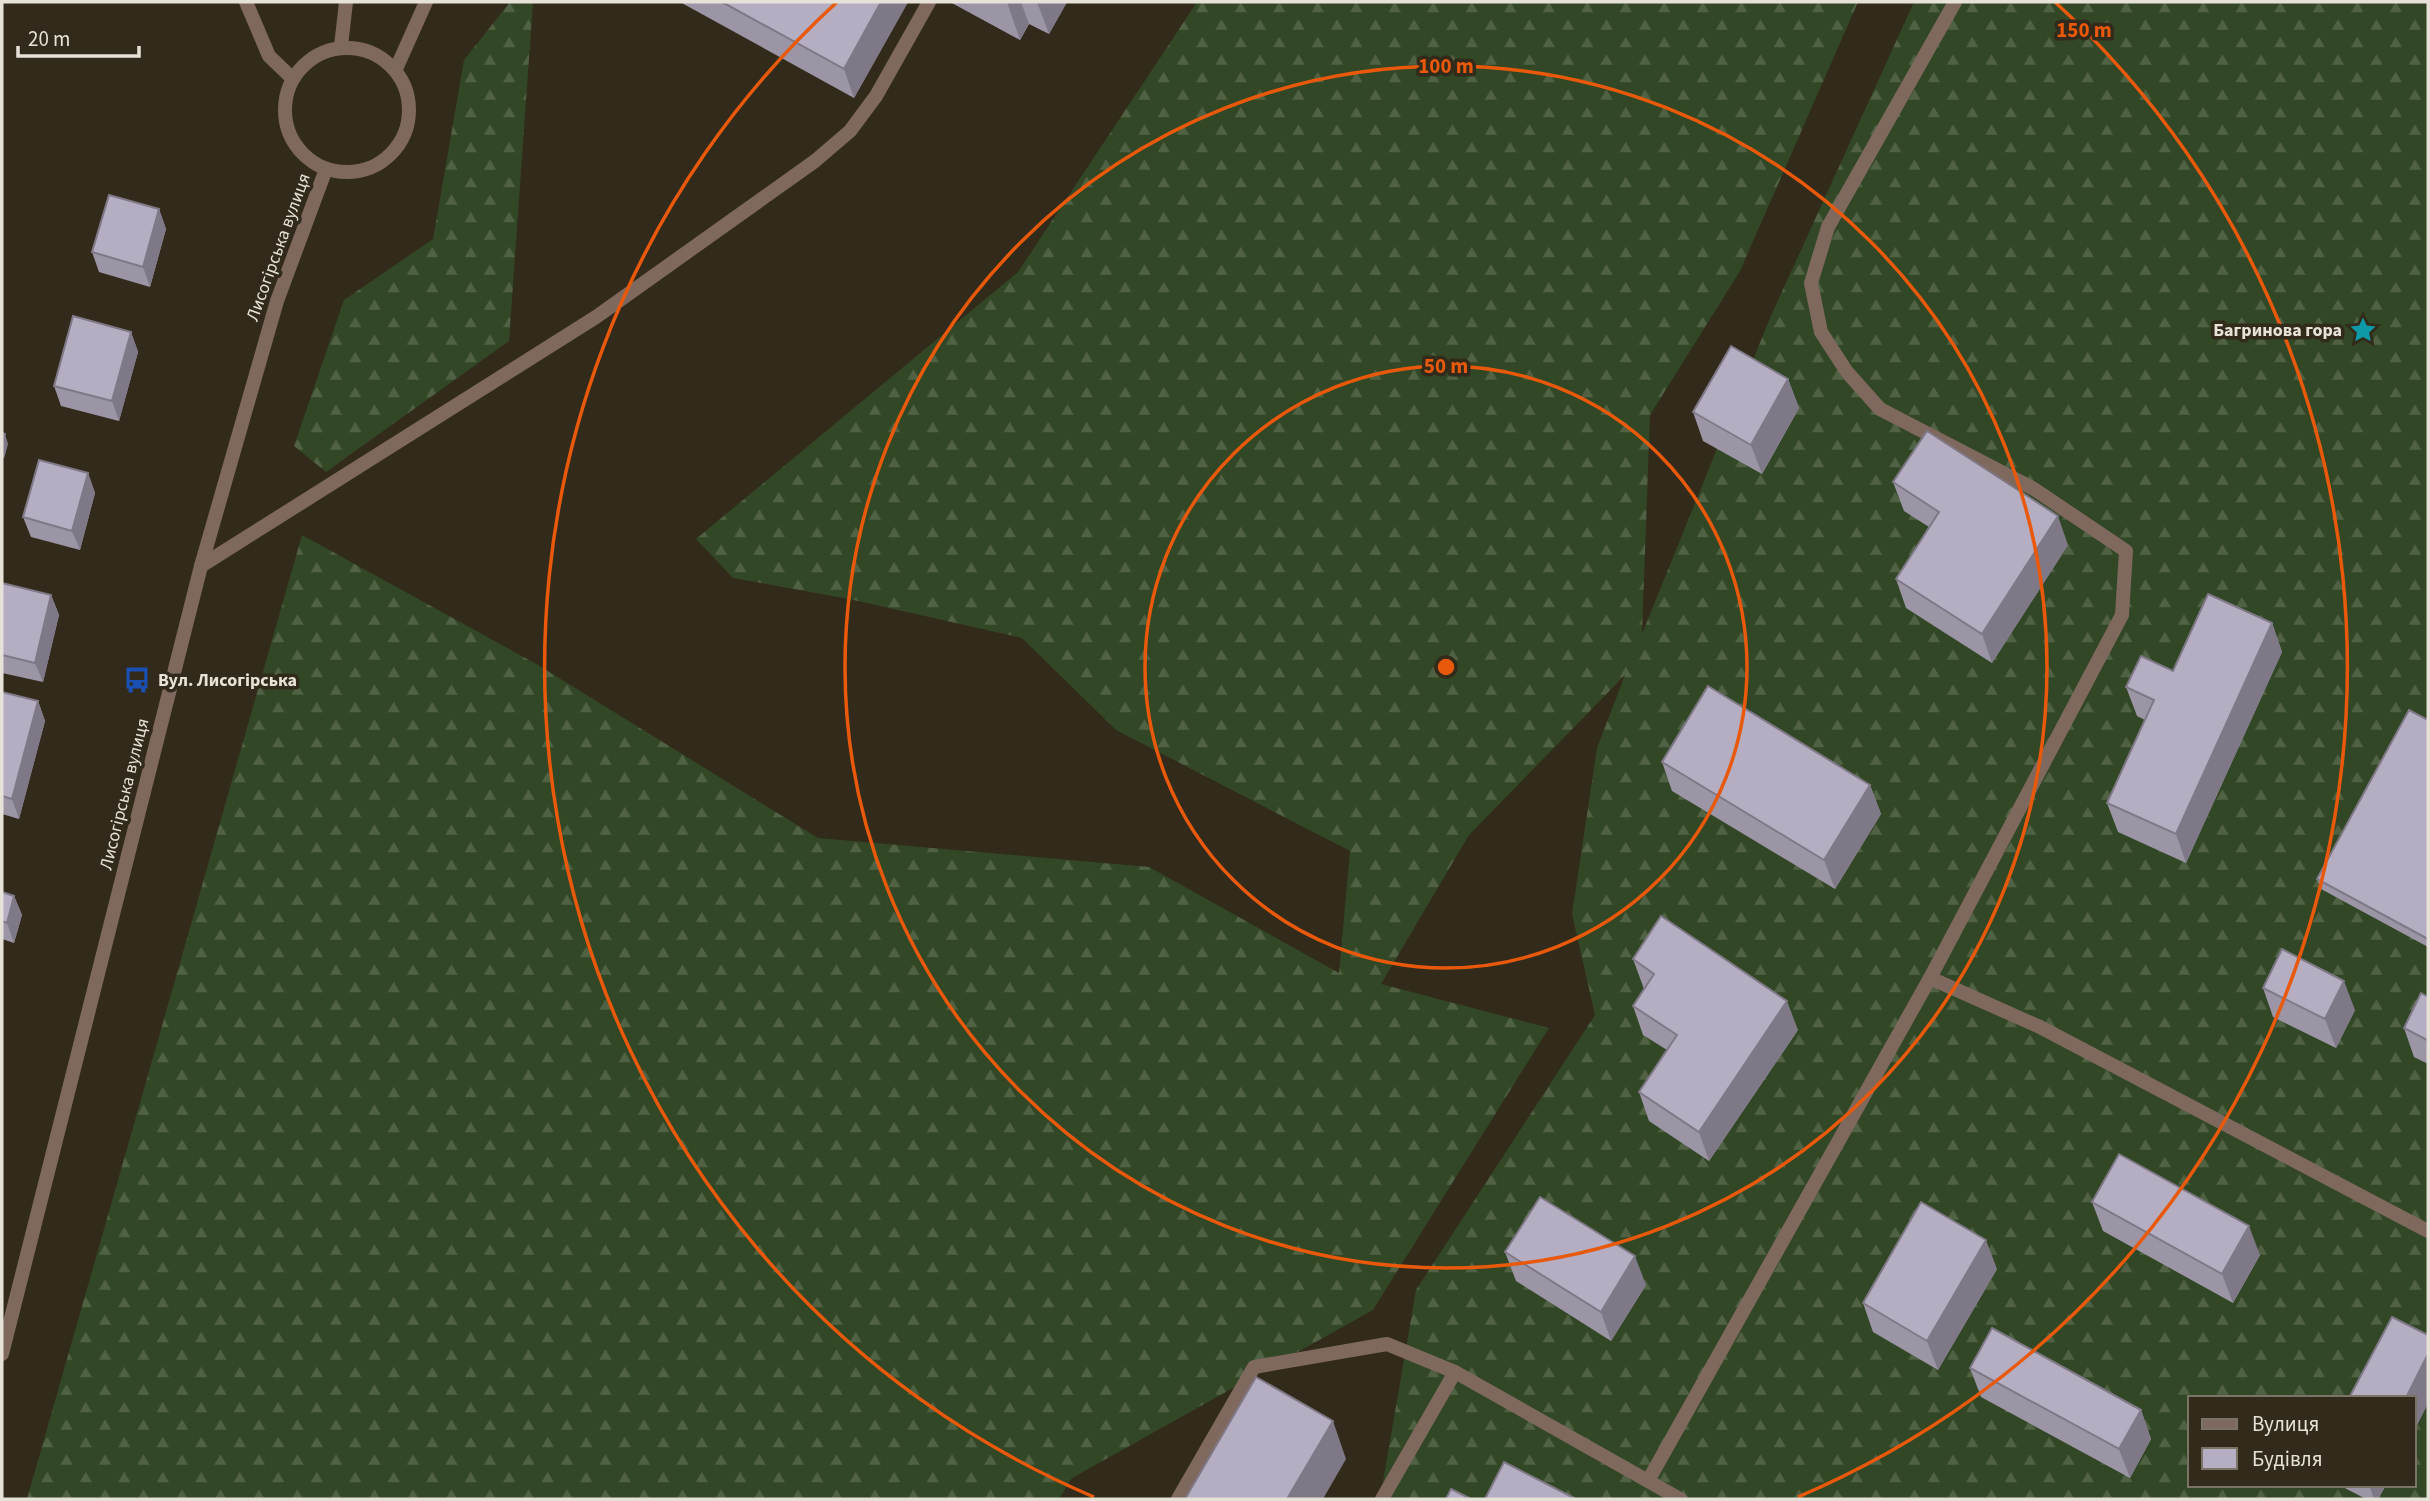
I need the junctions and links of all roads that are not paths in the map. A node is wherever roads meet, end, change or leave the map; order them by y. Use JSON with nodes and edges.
{"nodes":[{"id":1,"x":246,"y":2,"type":"edge"},
{"id":2,"x":346,"y":2,"type":"edge"},
{"id":3,"x":426,"y":2,"type":"edge"},
{"id":4,"x":929,"y":2,"type":"edge"},
{"id":5,"x":1955,"y":2,"type":"edge"},
{"id":6,"x":341,"y":46,"type":"junction"},
{"id":7,"x":396,"y":69,"type":"junction"},
{"id":8,"x":292,"y":78,"type":"junction"},
{"id":9,"x":326,"y":169,"type":"junction"},
{"id":10,"x":201,"y":566,"type":"junction"},
{"id":11,"x":1930,"y":978,"type":"junction"},
{"id":12,"x":2428,"y":1231,"type":"edge"},
{"id":13,"x":2,"y":1354,"type":"edge"},
{"id":14,"x":1455,"y":1372,"type":"junction"},
{"id":15,"x":1648,"y":1481,"type":"junction"},
{"id":16,"x":1178,"y":1499,"type":"edge"},
{"id":17,"x":1382,"y":1499,"type":"edge"},
{"id":18,"x":1680,"y":1499,"type":"edge"}],
"edges":[{"from":1,"to":8,"type":"street"},
{"from":2,"to":6,"type":"street"},
{"from":3,"to":7,"type":"street"},
{"from":4,"to":10,"type":"street"},
{"from":5,"to":11,"type":"street"},
{"from":6,"to":7,"type":"street"},
{"from":6,"to":8,"type":"street"},
{"from":7,"to":9,"type":"street"},
{"from":8,"to":9,"type":"street"},
{"from":9,"to":10,"type":"street","name":"Лисогірська вулиця"},
{"from":10,"to":13,"type":"street","name":"Лисогірська вулиця"},
{"from":11,"to":12,"type":"street"},
{"from":11,"to":15,"type":"street"},
{"from":14,"to":15,"type":"street"},
{"from":14,"to":16,"type":"street"},
{"from":14,"to":17,"type":"street"},
{"from":15,"to":18,"type":"street"}]}
